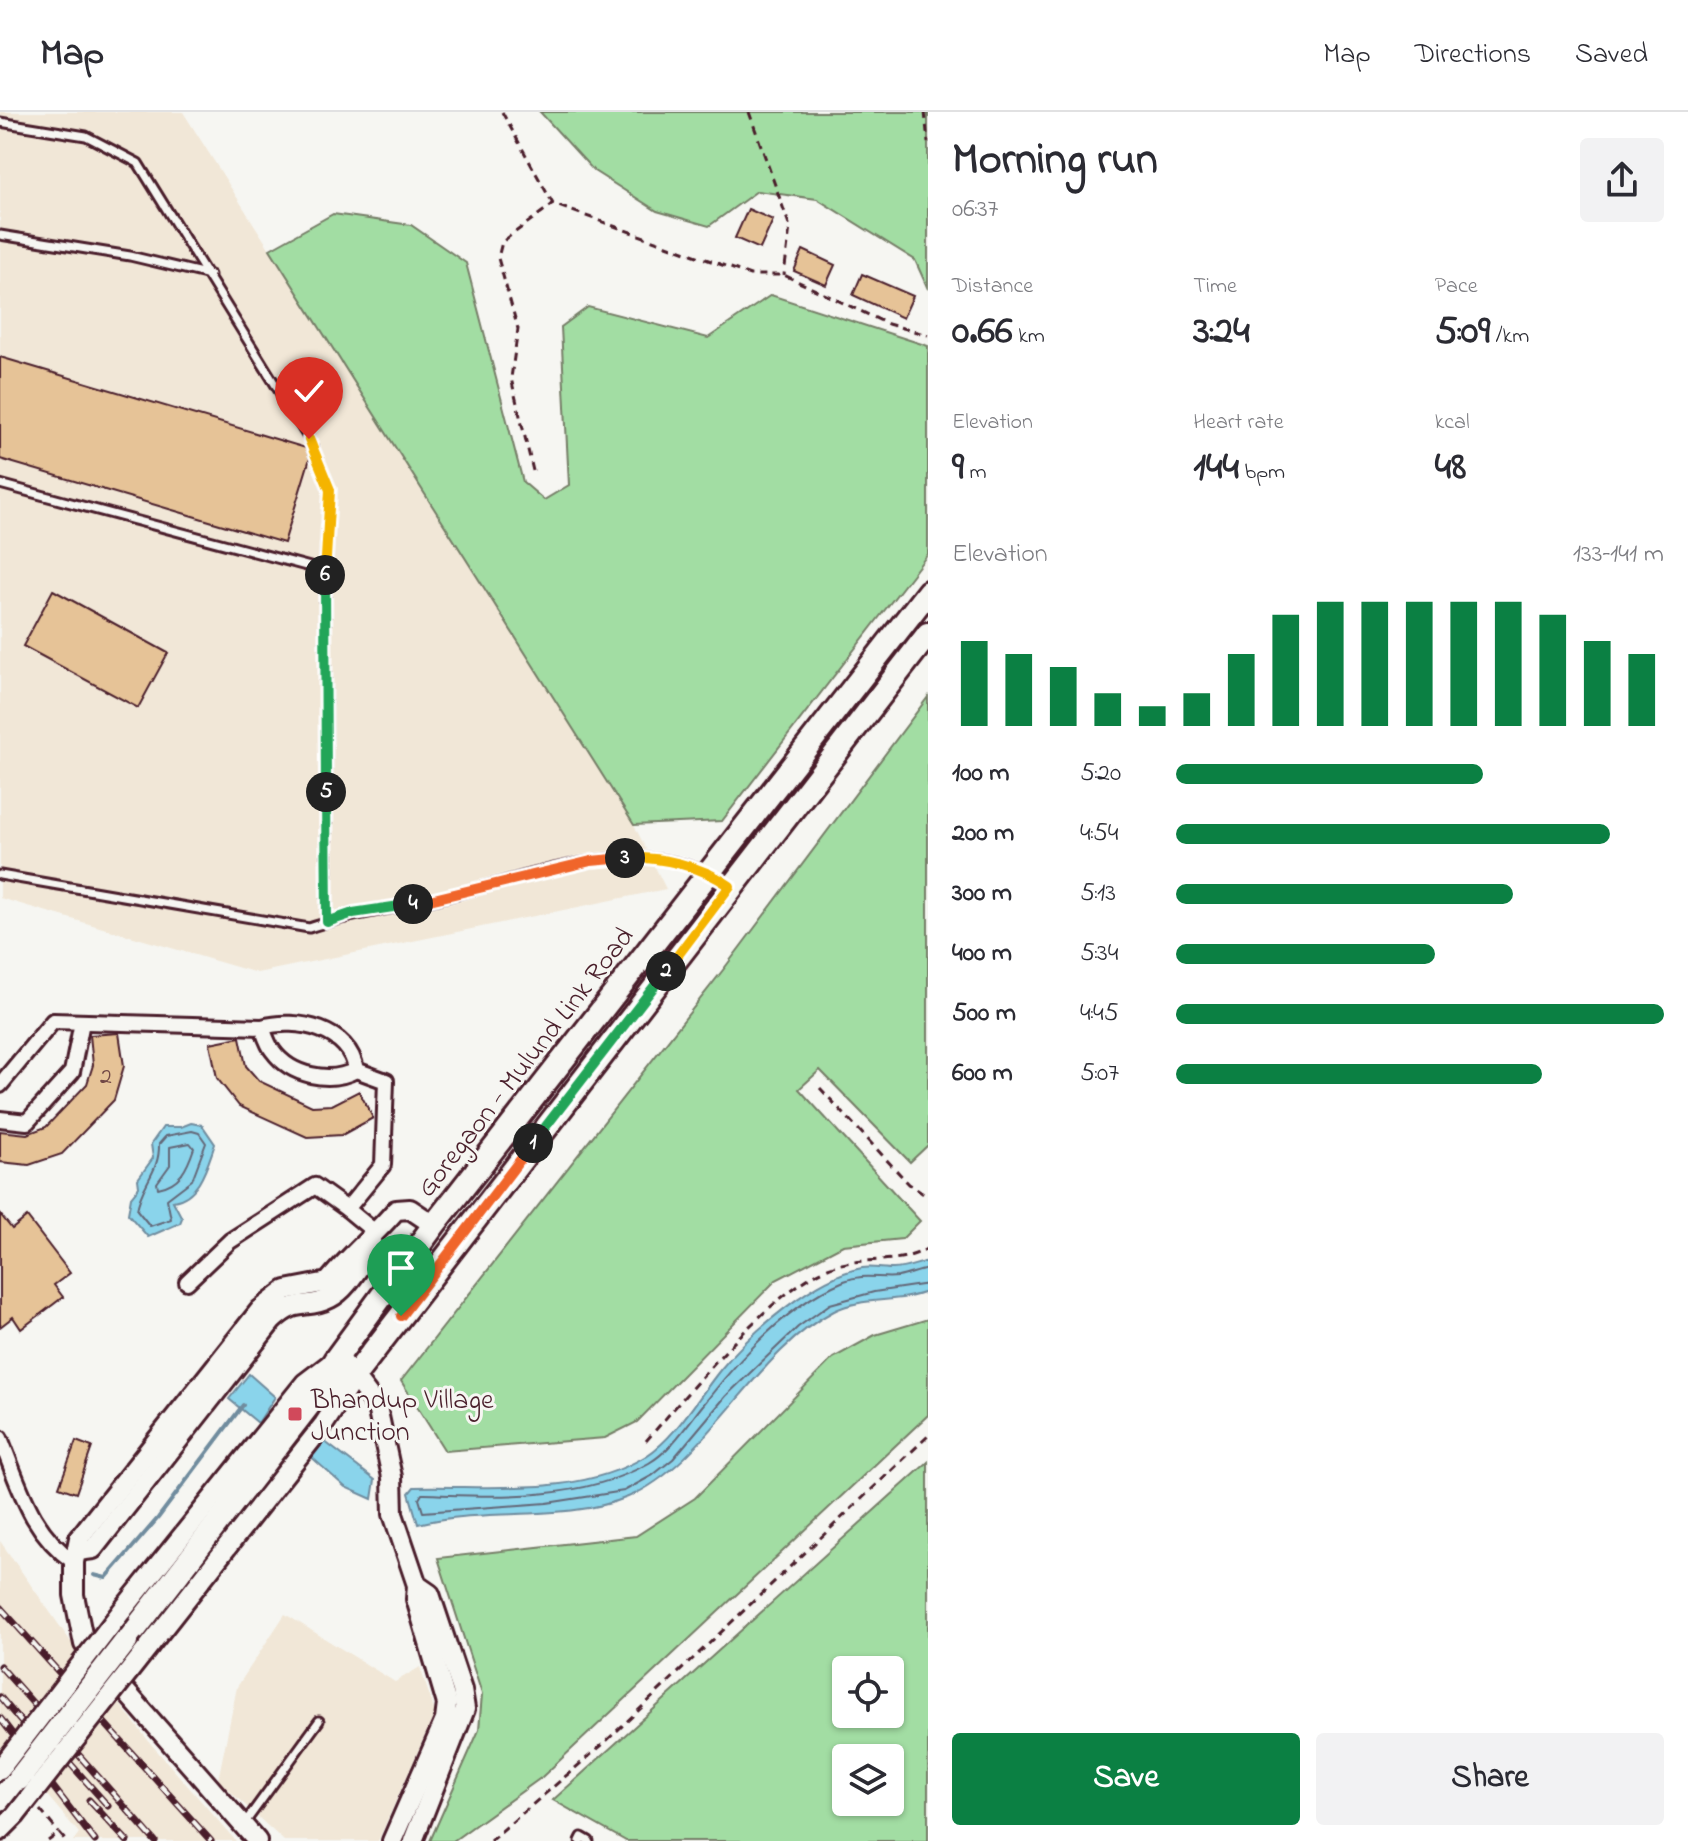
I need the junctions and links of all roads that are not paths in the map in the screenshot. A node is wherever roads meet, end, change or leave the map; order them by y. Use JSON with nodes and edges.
{"nodes":[{"id":1,"x":0,"y":122,"type":"edge"},
{"id":2,"x":0,"y":235,"type":"edge"},
{"id":3,"x":210,"y":275,"type":"junction"},
{"id":4,"x":0,"y":484,"type":"edge"},
{"id":5,"x":325,"y":571,"type":"junction"},
{"id":6,"x":928,"y":592,"type":"edge"},
{"id":7,"x":928,"y":634,"type":"edge"},
{"id":8,"x":711,"y":872,"type":"junction"},
{"id":9,"x":0,"y":875,"type":"edge"},
{"id":10,"x":730,"y":886,"type":"junction"},
{"id":11,"x":327,"y":922,"type":"junction"},
{"id":12,"x":82,"y":1022,"type":"junction"},
{"id":13,"x":262,"y":1027,"type":"junction"},
{"id":14,"x":356,"y":1070,"type":"junction"},
{"id":15,"x":0,"y":1085,"type":"edge"},
{"id":16,"x":0,"y":1119,"type":"edge"},
{"id":17,"x":350,"y":1211,"type":"junction"},
{"id":18,"x":434,"y":1225,"type":"junction"},
{"id":19,"x":376,"y":1233,"type":"junction"},
{"id":20,"x":187,"y":1282,"type":"dead end"},
{"id":21,"x":336,"y":1358,"type":"junction"},
{"id":22,"x":355,"y":1375,"type":"junction"},
{"id":23,"x":301,"y":1406,"type":"junction"},
{"id":24,"x":0,"y":1438,"type":"edge"},
{"id":25,"x":271,"y":1439,"type":"junction"},
{"id":26,"x":76,"y":1557,"type":"junction"},
{"id":27,"x":417,"y":1585,"type":"junction"},
{"id":28,"x":319,"y":1721,"type":"dead end"},
{"id":29,"x":10,"y":1774,"type":"edge"},
{"id":30,"x":8,"y":1808,"type":"edge"},
{"id":31,"x":243,"y":1825,"type":"junction"},
{"id":32,"x":0,"y":1831,"type":"edge"},
{"id":33,"x":257,"y":1841,"type":"edge"},
{"id":34,"x":392,"y":1841,"type":"edge"},
{"id":35,"x":413,"y":1841,"type":"edge"},
{"id":36,"x":580,"y":1841,"type":"edge"},
{"id":37,"x":589,"y":1841,"type":"edge"}],
"edges":[{"from":1,"to":3,"type":"lane"},
{"from":2,"to":3,"type":"lane"},
{"from":3,"to":5,"type":"lane"},
{"from":4,"to":5,"type":"lane"},
{"from":5,"to":11,"type":"lane"},
{"from":6,"to":8,"type":"main road","name":"Goregaon - Mulund Link Road"},
{"from":7,"to":10,"type":"main road","name":"Goregaon - Mulund Link Road"},
{"from":8,"to":10,"type":"lane"},
{"from":8,"to":11,"type":"lane"},
{"from":8,"to":18,"type":"main road","name":"Goregaon - Mulund Link Road"},
{"from":9,"to":11,"type":"lane"},
{"from":10,"to":22,"type":"main road","name":"Goregaon - Mulund Link Road"},
{"from":12,"to":13,"type":"street"},
{"from":12,"to":15,"type":"street"},
{"from":12,"to":16,"type":"street"},
{"from":13,"to":14,"type":"street"},
{"from":13,"to":14,"type":"street"},
{"from":14,"to":17,"type":"street"},
{"from":17,"to":19,"type":"street"},
{"from":17,"to":20,"type":"street"},
{"from":18,"to":19,"type":"street"},
{"from":18,"to":21,"type":"main road","name":"Goregaon - Mulund Link Road"},
{"from":19,"to":26,"type":"street"},
{"from":21,"to":22,"type":"street"},
{"from":21,"to":23,"type":"main road","name":"Goregaon - Mulund Link Road"},
{"from":22,"to":23,"type":"main road","name":"Goregaon - Mulund Link Road"},
{"from":22,"to":27,"type":"street"},
{"from":22,"to":30,"type":"street","bridge":true},
{"from":23,"to":25,"type":"main road"},
{"from":24,"to":26,"type":"street"},
{"from":25,"to":29,"type":"main road","bridge":true},
{"from":25,"to":29,"type":"street","bridge":true},
{"from":26,"to":31,"type":"street"},
{"from":27,"to":34,"type":"street"},
{"from":27,"to":35,"type":"street"},
{"from":28,"to":31,"type":"lane"},
{"from":29,"to":30,"type":"main road"},
{"from":30,"to":32,"type":"street"},
{"from":31,"to":33,"type":"street"},
{"from":36,"to":37,"type":"lane"}]}
